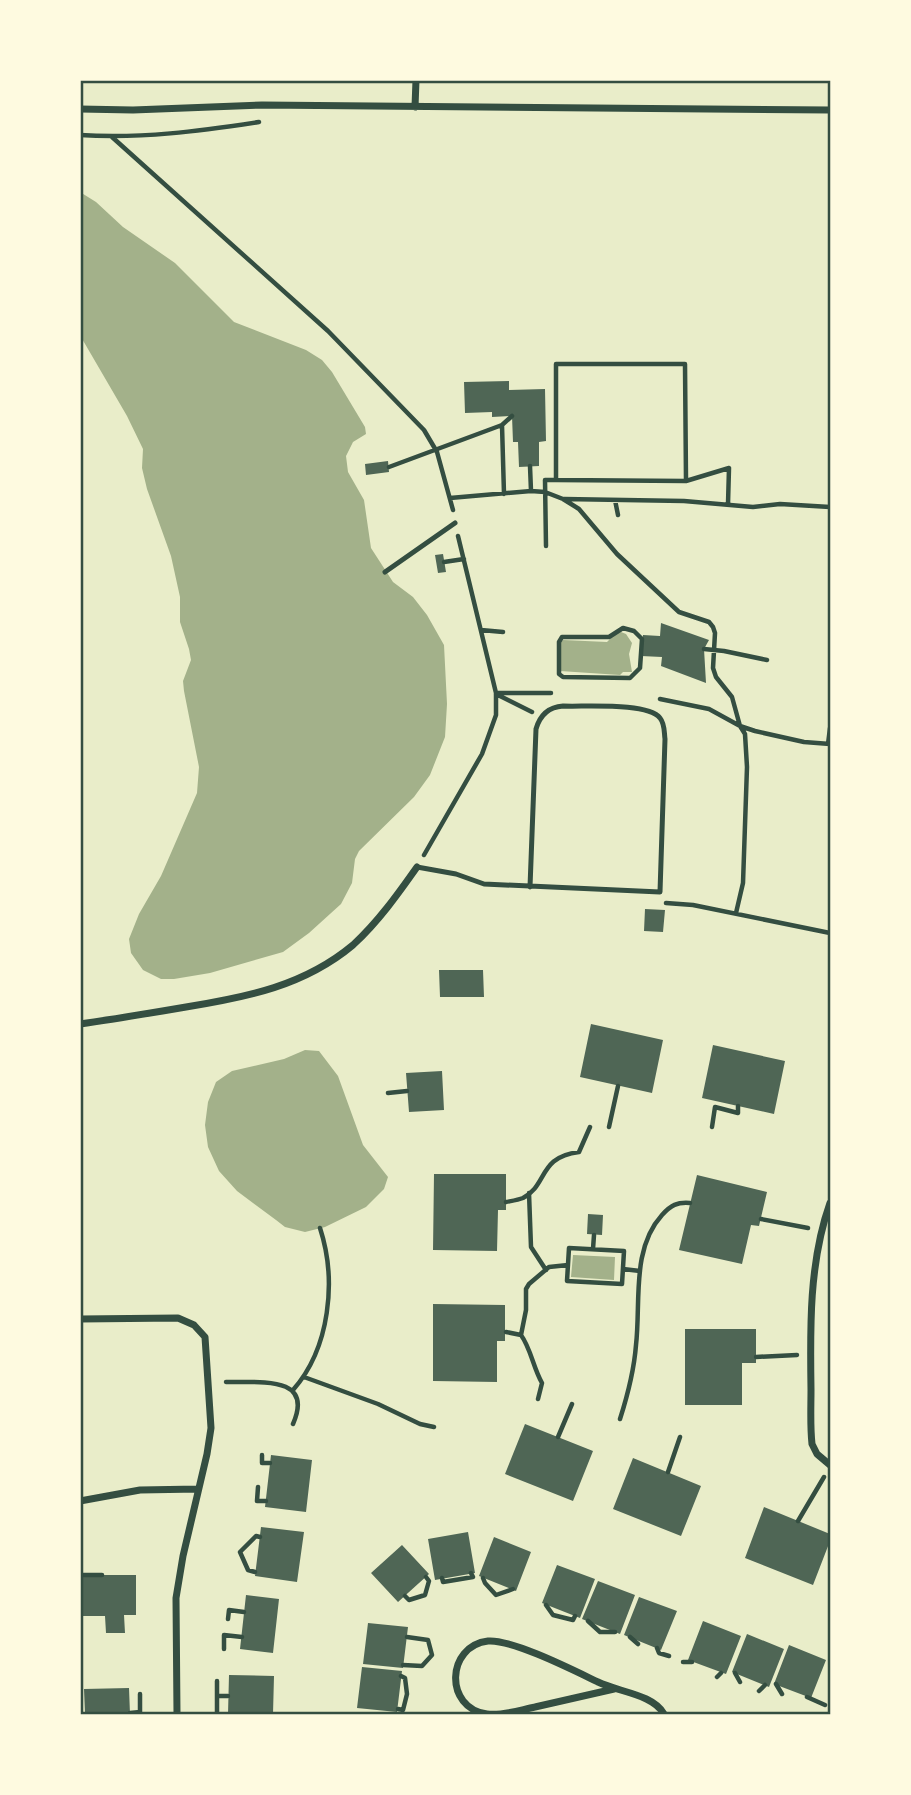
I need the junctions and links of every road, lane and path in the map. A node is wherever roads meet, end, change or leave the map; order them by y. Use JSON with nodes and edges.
{"nodes":[{"id":1,"x":416,"y":80,"type":"edge"},
{"id":2,"x":415,"y":107,"type":"junction"},
{"id":3,"x":80,"y":109,"type":"edge"},
{"id":4,"x":831,"y":110,"type":"edge"},
{"id":5,"x":269,"y":122,"type":"dead end"},
{"id":6,"x":80,"y":135,"type":"edge"},
{"id":7,"x":112,"y":137,"type":"junction"},
{"id":8,"x":512,"y":416,"type":"dead end"},
{"id":9,"x":502,"y":425,"type":"junction"},
{"id":10,"x":435,"y":449,"type":"junction"},
{"id":11,"x":530,"y":466,"type":"dead end"},
{"id":12,"x":388,"y":467,"type":"dead end"},
{"id":13,"x":556,"y":480,"type":"junction"},
{"id":14,"x":685,"y":481,"type":"junction"},
{"id":15,"x":531,"y":491,"type":"junction"},
{"id":16,"x":545,"y":492,"type":"junction"},
{"id":17,"x":504,"y":494,"type":"junction"},
{"id":18,"x":450,"y":498,"type":"junction"},
{"id":19,"x":563,"y":499,"type":"junction"},
{"id":20,"x":615,"y":500,"type":"junction"},
{"id":21,"x":728,"y":504,"type":"junction"},
{"id":22,"x":831,"y":507,"type":"edge"},
{"id":23,"x":618,"y":514,"type":"dead end"},
{"id":24,"x":455,"y":523,"type":"junction"},
{"id":25,"x":546,"y":546,"type":"dead end"},
{"id":26,"x":464,"y":559,"type":"junction"},
{"id":27,"x":444,"y":562,"type":"dead end"},
{"id":28,"x":385,"y":572,"type":"dead end"},
{"id":29,"x":481,"y":630,"type":"junction"},
{"id":30,"x":503,"y":632,"type":"dead end"},
{"id":31,"x":641,"y":645,"type":"joint"},
{"id":32,"x":704,"y":649,"type":"dead end"},
{"id":33,"x":715,"y":650,"type":"junction"},
{"id":34,"x":767,"y":660,"type":"dead end"},
{"id":35,"x":496,"y":693,"type":"junction"},
{"id":36,"x":677,"y":702,"type":"dead end"},
{"id":37,"x":531,"y":711,"type":"dead end"},
{"id":38,"x":672,"y":712,"type":"dead end"},
{"id":39,"x":830,"y":728,"type":"edge"},
{"id":40,"x":828,"y":744,"type":"dead end"},
{"id":41,"x":417,"y":867,"type":"junction"},
{"id":42,"x":530,"y":887,"type":"junction"},
{"id":43,"x":660,"y":892,"type":"junction"},
{"id":44,"x":736,"y":913,"type":"junction"},
{"id":45,"x":831,"y":933,"type":"edge"},
{"id":46,"x":80,"y":1024,"type":"edge"},
{"id":47,"x":618,"y":1086,"type":"dead end"},
{"id":48,"x":407,"y":1091,"type":"dead end"},
{"id":49,"x":388,"y":1093,"type":"dead end"},
{"id":50,"x":738,"y":1106,"type":"dead end"},
{"id":51,"x":590,"y":1126,"type":"dead end"},
{"id":52,"x":609,"y":1127,"type":"dead end"},
{"id":53,"x":712,"y":1128,"type":"dead end"},
{"id":54,"x":529,"y":1193,"type":"junction"},
{"id":55,"x":506,"y":1202,"type":"dead end"},
{"id":56,"x":690,"y":1203,"type":"dead end"},
{"id":57,"x":831,"y":1203,"type":"edge"},
{"id":58,"x":761,"y":1219,"type":"dead end"},
{"id":59,"x":320,"y":1228,"type":"dead end"},
{"id":60,"x":822,"y":1231,"type":"junction"},
{"id":61,"x":594,"y":1235,"type":"dead end"},
{"id":62,"x":593,"y":1249,"type":"junction"},
{"id":63,"x":568,"y":1265,"type":"junction"},
{"id":64,"x":623,"y":1269,"type":"junction"},
{"id":65,"x":546,"y":1270,"type":"junction"},
{"id":66,"x":640,"y":1271,"type":"junction"},
{"id":67,"x":80,"y":1319,"type":"edge"},
{"id":68,"x":506,"y":1332,"type":"dead end"},
{"id":69,"x":521,"y":1335,"type":"junction"},
{"id":70,"x":810,"y":1355,"type":"junction"},
{"id":71,"x":756,"y":1357,"type":"dead end"},
{"id":72,"x":304,"y":1377,"type":"junction"},
{"id":73,"x":226,"y":1382,"type":"dead end"},
{"id":74,"x":293,"y":1390,"type":"junction"},
{"id":75,"x":538,"y":1399,"type":"dead end"},
{"id":76,"x":572,"y":1404,"type":"dead end"},
{"id":77,"x":620,"y":1419,"type":"dead end"},
{"id":78,"x":293,"y":1424,"type":"dead end"},
{"id":79,"x":434,"y":1427,"type":"dead end"},
{"id":80,"x":558,"y":1437,"type":"dead end"},
{"id":81,"x":680,"y":1437,"type":"dead end"},
{"id":82,"x":262,"y":1455,"type":"dead end"},
{"id":83,"x":270,"y":1463,"type":"dead end"},
{"id":84,"x":830,"y":1464,"type":"edge"},
{"id":85,"x":668,"y":1472,"type":"dead end"},
{"id":86,"x":258,"y":1487,"type":"dead end"},
{"id":87,"x":198,"y":1489,"type":"junction"},
{"id":88,"x":80,"y":1501,"type":"edge"},
{"id":89,"x":265,"y":1502,"type":"dead end"},
{"id":90,"x":798,"y":1521,"type":"dead end"},
{"id":91,"x":260,"y":1537,"type":"dead end"},
{"id":92,"x":255,"y":1572,"type":"dead end"},
{"id":93,"x":471,"y":1573,"type":"dead end"},
{"id":94,"x":80,"y":1575,"type":"edge"},
{"id":95,"x":102,"y":1575,"type":"dead end"},
{"id":96,"x":426,"y":1577,"type":"dead end"},
{"id":97,"x":442,"y":1578,"type":"dead end"},
{"id":98,"x":483,"y":1578,"type":"dead end"},
{"id":99,"x":513,"y":1589,"type":"dead end"},
{"id":100,"x":405,"y":1596,"type":"dead end"},
{"id":101,"x":546,"y":1605,"type":"dead end"},
{"id":102,"x":244,"y":1612,"type":"dead end"},
{"id":103,"x":575,"y":1616,"type":"dead end"},
{"id":104,"x":228,"y":1619,"type":"dead end"},
{"id":105,"x":589,"y":1622,"type":"dead end"},
{"id":106,"x":615,"y":1632,"type":"dead end"},
{"id":107,"x":242,"y":1637,"type":"dead end"},
{"id":108,"x":407,"y":1637,"type":"dead end"},
{"id":109,"x":630,"y":1637,"type":"dead end"},
{"id":110,"x":638,"y":1644,"type":"dead end"},
{"id":111,"x":224,"y":1648,"type":"dead end"},
{"id":112,"x":657,"y":1648,"type":"dead end"},
{"id":113,"x":668,"y":1656,"type":"dead end"},
{"id":114,"x":683,"y":1662,"type":"dead end"},
{"id":115,"x":692,"y":1662,"type":"dead end"},
{"id":116,"x":403,"y":1665,"type":"dead end"},
{"id":117,"x":735,"y":1674,"type":"dead end"},
{"id":118,"x":401,"y":1676,"type":"dead end"},
{"id":119,"x":217,"y":1681,"type":"dead end"},
{"id":120,"x":740,"y":1682,"type":"dead end"},
{"id":121,"x":776,"y":1684,"type":"dead end"},
{"id":122,"x":765,"y":1685,"type":"dead end"},
{"id":123,"x":614,"y":1689,"type":"junction"},
{"id":124,"x":759,"y":1691,"type":"dead end"},
{"id":125,"x":140,"y":1694,"type":"dead end"},
{"id":126,"x":782,"y":1694,"type":"dead end"},
{"id":127,"x":217,"y":1696,"type":"junction"},
{"id":128,"x":228,"y":1696,"type":"dead end"},
{"id":129,"x":807,"y":1697,"type":"dead end"},
{"id":130,"x":825,"y":1704,"type":"dead end"},
{"id":131,"x":398,"y":1709,"type":"dead end"},
{"id":132,"x":130,"y":1713,"type":"dead end"},
{"id":133,"x":177,"y":1714,"type":"edge"},
{"id":134,"x":217,"y":1714,"type":"edge"},
{"id":135,"x":664,"y":1714,"type":"edge"}],
"edges":[{"from":1,"to":2,"type":"street"},
{"from":2,"to":3,"type":"street"},
{"from":2,"to":4,"type":"street"},
{"from":5,"to":7,"type":"path"},
{"from":6,"to":7,"type":"path"},
{"from":7,"to":10,"type":"path"},
{"from":8,"to":9,"type":"path"},
{"from":9,"to":10,"type":"path"},
{"from":9,"to":17,"type":"path"},
{"from":10,"to":12,"type":"path"},
{"from":10,"to":18,"type":"path"},
{"from":11,"to":15,"type":"path"},
{"from":13,"to":14,"type":"path"},
{"from":13,"to":14,"type":"path"},
{"from":13,"to":16,"type":"path"},
{"from":14,"to":21,"type":"path"},
{"from":15,"to":16,"type":"path"},
{"from":15,"to":17,"type":"path"},
{"from":16,"to":19,"type":"path"},
{"from":16,"to":25,"type":"path"},
{"from":17,"to":18,"type":"path"},
{"from":18,"to":24,"type":"path"},
{"from":19,"to":20,"type":"path"},
{"from":19,"to":33,"type":"path"},
{"from":20,"to":21,"type":"path"},
{"from":20,"to":23,"type":"path"},
{"from":21,"to":22,"type":"path"},
{"from":24,"to":26,"type":"path"},
{"from":24,"to":28,"type":"lane"},
{"from":26,"to":27,"type":"path"},
{"from":26,"to":29,"type":"path"},
{"from":29,"to":30,"type":"path"},
{"from":29,"to":35,"type":"path"},
{"from":31,"to":31,"type":"path"},
{"from":32,"to":33,"type":"path"},
{"from":33,"to":34,"type":"path"},
{"from":33,"to":44,"type":"path"},
{"from":35,"to":37,"type":"path"},
{"from":35,"to":41,"type":"path"},
{"from":36,"to":38,"type":"path"},
{"from":39,"to":40,"type":"path"},
{"from":41,"to":42,"type":"lane"},
{"from":41,"to":46,"type":"street"},
{"from":42,"to":43,"type":"lane"},
{"from":42,"to":43,"type":"lane"},
{"from":43,"to":44,"type":"path"},
{"from":44,"to":45,"type":"path"},
{"from":47,"to":52,"type":"path"},
{"from":48,"to":49,"type":"path"},
{"from":50,"to":53,"type":"path"},
{"from":51,"to":54,"type":"path"},
{"from":54,"to":55,"type":"path"},
{"from":54,"to":65,"type":"path"},
{"from":56,"to":66,"type":"path"},
{"from":57,"to":60,"type":"street"},
{"from":58,"to":60,"type":"path"},
{"from":59,"to":72,"type":"path"},
{"from":60,"to":70,"type":"street"},
{"from":61,"to":62,"type":"path"},
{"from":62,"to":63,"type":"path"},
{"from":62,"to":64,"type":"path"},
{"from":63,"to":64,"type":"path"},
{"from":63,"to":65,"type":"path"},
{"from":64,"to":66,"type":"path"},
{"from":65,"to":69,"type":"path"},
{"from":66,"to":77,"type":"path"},
{"from":67,"to":87,"type":"street"},
{"from":68,"to":69,"type":"path"},
{"from":69,"to":75,"type":"path"},
{"from":70,"to":71,"type":"path"},
{"from":70,"to":84,"type":"street"},
{"from":72,"to":74,"type":"path"},
{"from":72,"to":79,"type":"path"},
{"from":73,"to":74,"type":"path"},
{"from":74,"to":78,"type":"path"},
{"from":76,"to":80,"type":"path"},
{"from":81,"to":85,"type":"path"},
{"from":82,"to":83,"type":"path"},
{"from":84,"to":90,"type":"path"},
{"from":86,"to":89,"type":"path"},
{"from":87,"to":88,"type":"street"},
{"from":87,"to":133,"type":"street"},
{"from":91,"to":92,"type":"path"},
{"from":93,"to":97,"type":"path"},
{"from":94,"to":95,"type":"path"},
{"from":96,"to":100,"type":"path"},
{"from":98,"to":99,"type":"path"},
{"from":101,"to":103,"type":"path"},
{"from":102,"to":104,"type":"path"},
{"from":105,"to":106,"type":"path"},
{"from":107,"to":111,"type":"path"},
{"from":108,"to":116,"type":"path"},
{"from":109,"to":110,"type":"path"},
{"from":112,"to":113,"type":"path"},
{"from":114,"to":115,"type":"path"},
{"from":117,"to":120,"type":"path"},
{"from":118,"to":131,"type":"path"},
{"from":119,"to":127,"type":"path"},
{"from":121,"to":126,"type":"path"},
{"from":122,"to":124,"type":"path"},
{"from":123,"to":123,"type":"street"},
{"from":123,"to":135,"type":"street"},
{"from":125,"to":132,"type":"path"},
{"from":127,"to":128,"type":"path"},
{"from":127,"to":134,"type":"path"},
{"from":129,"to":130,"type":"path"}]}
